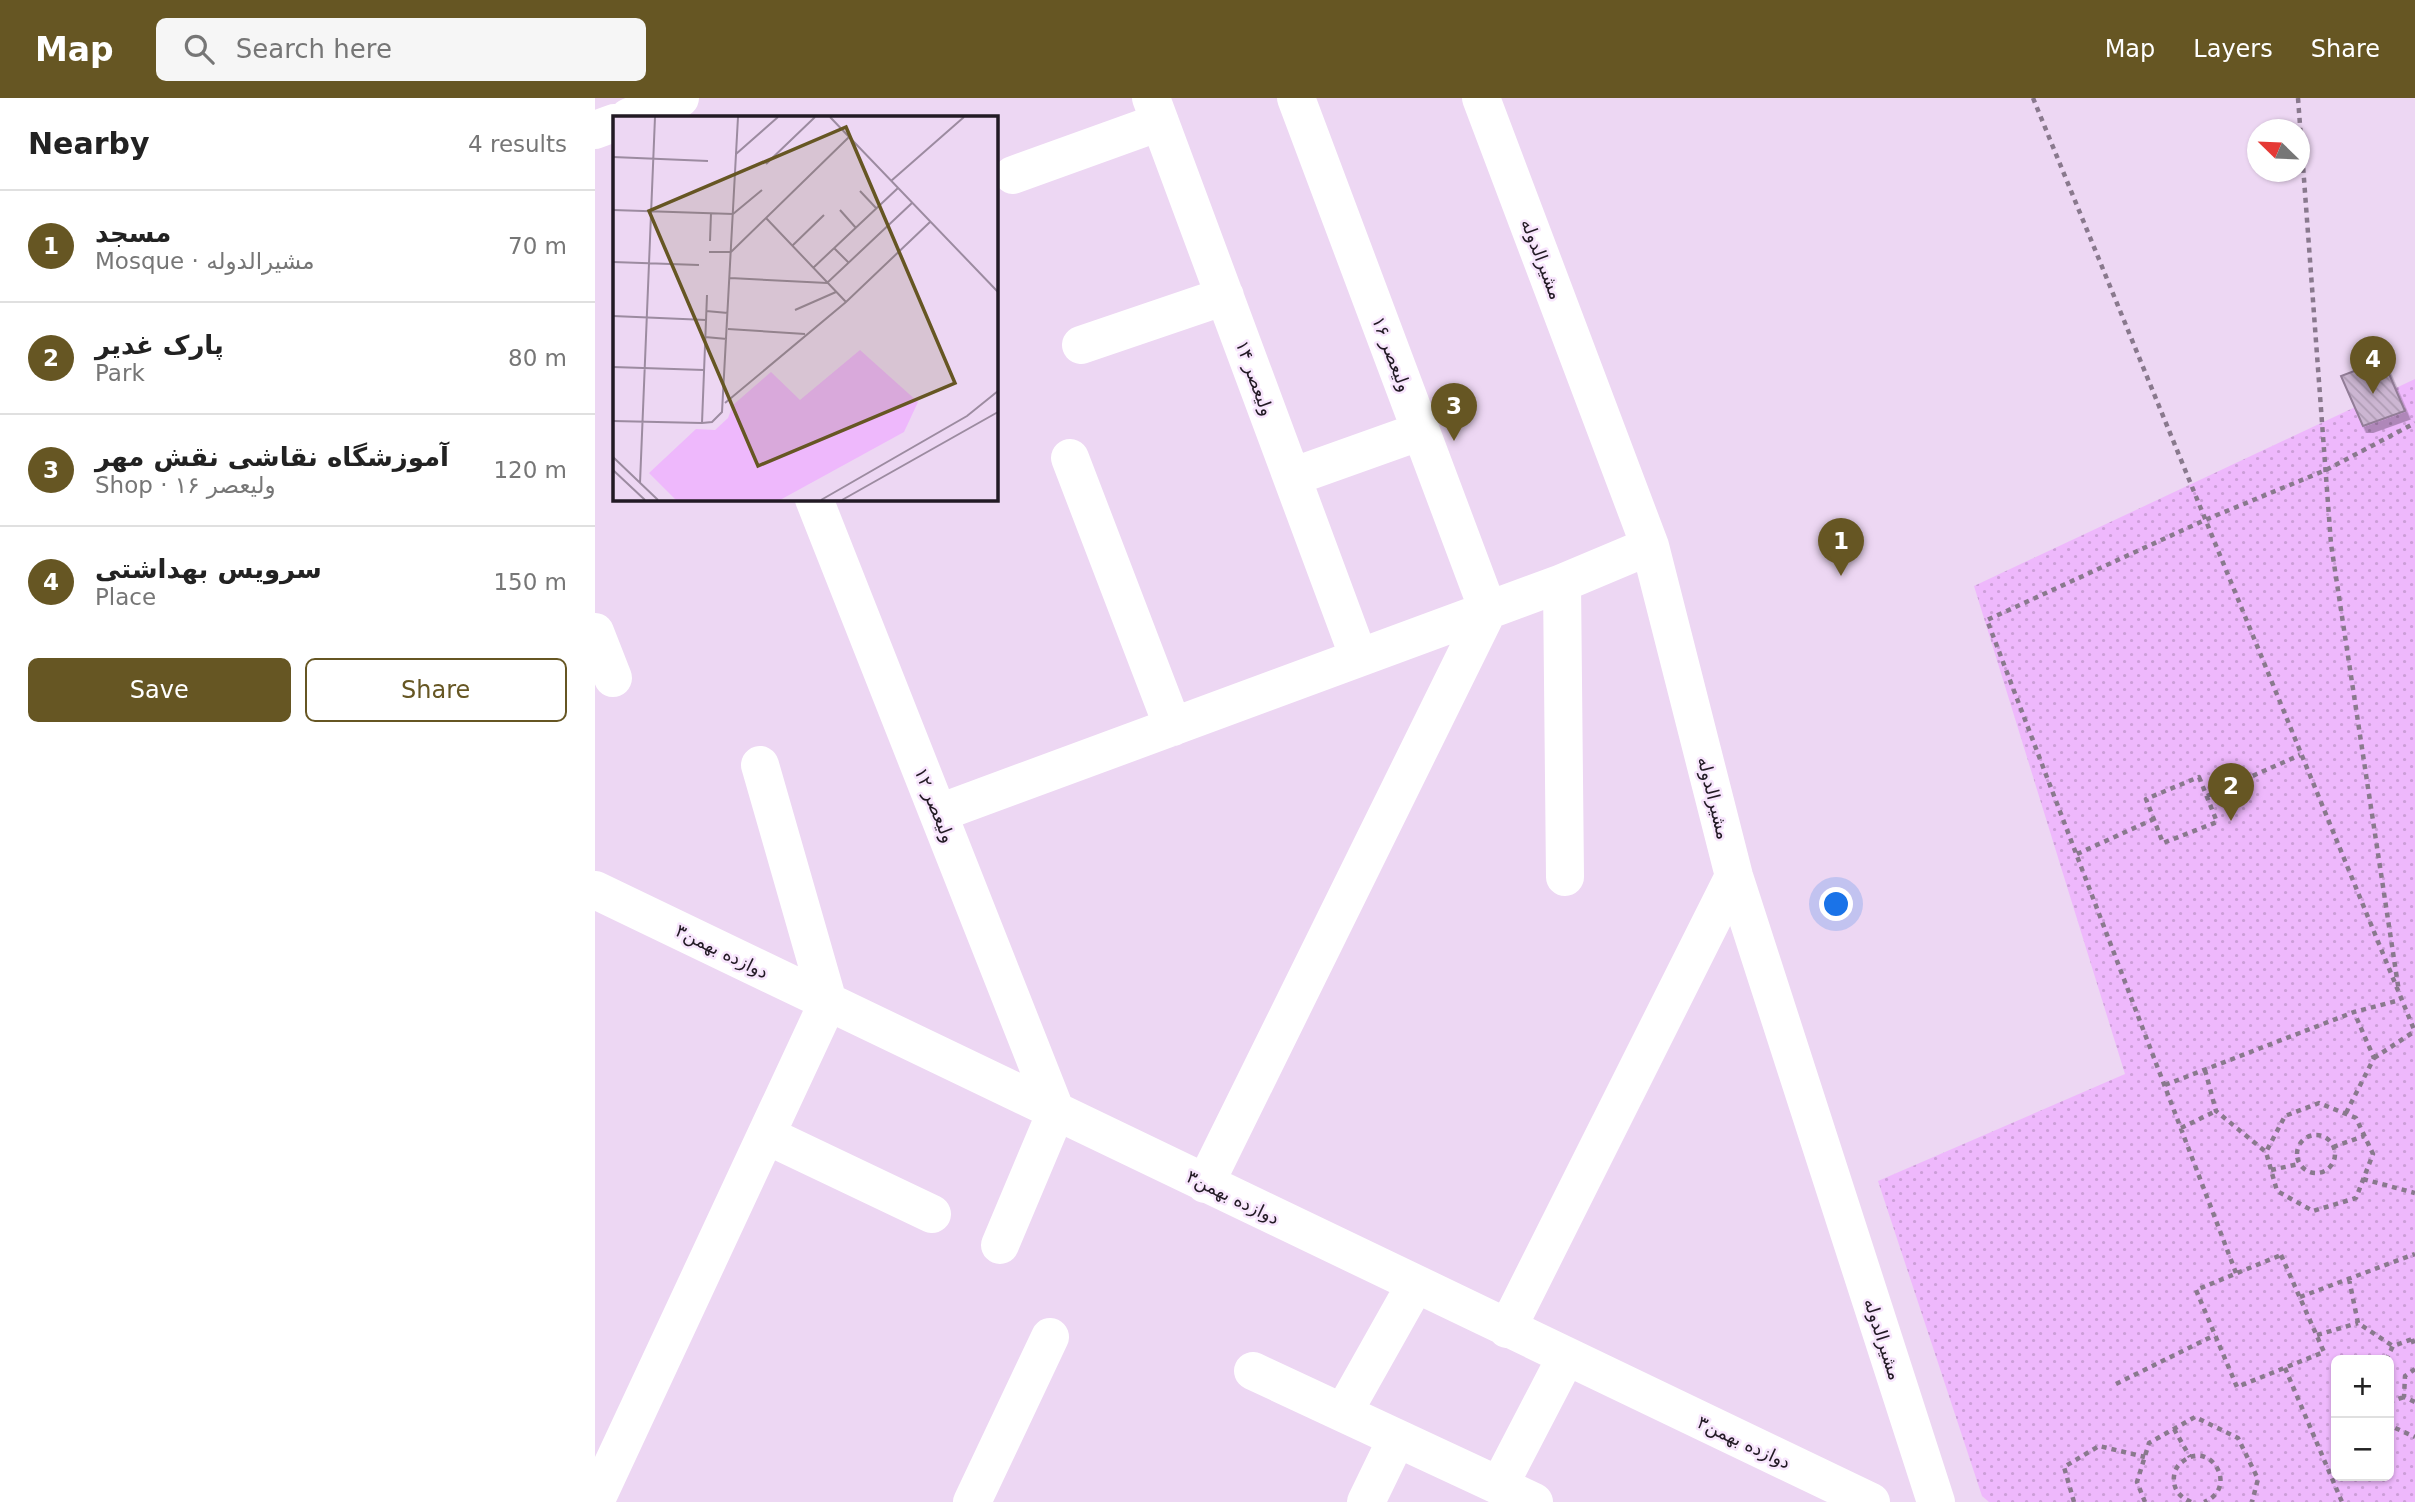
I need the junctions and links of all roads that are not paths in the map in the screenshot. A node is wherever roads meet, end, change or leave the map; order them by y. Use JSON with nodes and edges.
{"nodes":[{"id":1,"x":1296,"y":98,"type":"edge"},
{"id":2,"x":1481,"y":98,"type":"edge"},
{"id":3,"x":1155,"y":110,"type":"edge"},
{"id":4,"x":613,"y":123,"type":"edge"},
{"id":5,"x":595,"y":130,"type":"edge"},
{"id":6,"x":1013,"y":175,"type":"dead end"},
{"id":7,"x":1225,"y":296,"type":"junction"},
{"id":8,"x":1081,"y":345,"type":"dead end"},
{"id":9,"x":1421,"y":431,"type":"junction"},
{"id":10,"x":1070,"y":458,"type":"dead end"},
{"id":11,"x":1292,"y":477,"type":"junction"},
{"id":12,"x":814,"y":500,"type":"edge"},
{"id":13,"x":1650,"y":547,"type":"junction"},
{"id":14,"x":1562,"y":583,"type":"junction"},
{"id":15,"x":1488,"y":610,"type":"junction"},
{"id":16,"x":595,"y":632,"type":"edge"},
{"id":17,"x":1359,"y":658,"type":"junction"},
{"id":18,"x":613,"y":678,"type":"dead end"},
{"id":19,"x":1173,"y":727,"type":"junction"},
{"id":20,"x":760,"y":765,"type":"dead end"},
{"id":21,"x":939,"y":813,"type":"junction"},
{"id":22,"x":1734,"y":876,"type":"junction"},
{"id":23,"x":1565,"y":877,"type":"dead end"},
{"id":24,"x":595,"y":890,"type":"edge"},
{"id":25,"x":828,"y":1002,"type":"junction"},
{"id":26,"x":1056,"y":1112,"type":"junction"},
{"id":27,"x":767,"y":1135,"type":"junction"},
{"id":28,"x":1205,"y":1184,"type":"junction"},
{"id":29,"x":932,"y":1214,"type":"dead end"},
{"id":30,"x":1000,"y":1245,"type":"dead end"},
{"id":31,"x":1415,"y":1284,"type":"junction"},
{"id":32,"x":1507,"y":1329,"type":"junction"},
{"id":33,"x":1050,"y":1337,"type":"dead end"},
{"id":34,"x":1566,"y":1357,"type":"junction"},
{"id":35,"x":1253,"y":1371,"type":"dead end"},
{"id":36,"x":1343,"y":1413,"type":"junction"},
{"id":37,"x":1397,"y":1438,"type":"junction"},
{"id":38,"x":1499,"y":1486,"type":"junction"},
{"id":39,"x":604,"y":1495,"type":"edge"},
{"id":40,"x":972,"y":1502,"type":"edge"},
{"id":41,"x":1366,"y":1502,"type":"edge"},
{"id":42,"x":1534,"y":1502,"type":"edge"},
{"id":43,"x":1871,"y":1502,"type":"edge"},
{"id":44,"x":1936,"y":1502,"type":"edge"}],
"edges":[{"from":1,"to":9,"type":"street","name":"ولیعصر ۱۶"},
{"from":2,"to":13,"type":"street","name":"مشیرالدوله"},
{"from":3,"to":6,"type":"street"},
{"from":3,"to":7,"type":"street","name":"ولیعصر ۱۴"},
{"from":4,"to":5,"type":"street"},
{"from":7,"to":8,"type":"street"},
{"from":7,"to":11,"type":"street","name":"ولیعصر ۱۴"},
{"from":9,"to":11,"type":"street"},
{"from":9,"to":15,"type":"street","name":"ولیعصر ۱۶"},
{"from":10,"to":19,"type":"street"},
{"from":11,"to":17,"type":"street","name":"ولیعصر ۱۴"},
{"from":12,"to":21,"type":"street","name":"ولیعصر ۱۲"},
{"from":13,"to":14,"type":"street"},
{"from":13,"to":22,"type":"street","name":"مشیرالدوله"},
{"from":14,"to":15,"type":"street"},
{"from":14,"to":23,"type":"street"},
{"from":15,"to":17,"type":"street"},
{"from":15,"to":28,"type":"street"},
{"from":16,"to":18,"type":"street"},
{"from":17,"to":19,"type":"street"},
{"from":19,"to":21,"type":"street"},
{"from":20,"to":25,"type":"street"},
{"from":21,"to":26,"type":"street","name":"ولیعصر ۱۲"},
{"from":22,"to":32,"type":"street"},
{"from":22,"to":44,"type":"street","name":"مشیرالدوله"},
{"from":24,"to":25,"type":"street","name":"دوازده بهمن۳"},
{"from":25,"to":26,"type":"street","name":"دوازده بهمن۳"},
{"from":25,"to":27,"type":"street"},
{"from":26,"to":28,"type":"street","name":"دوازده بهمن۳"},
{"from":26,"to":30,"type":"street"},
{"from":27,"to":29,"type":"street"},
{"from":27,"to":39,"type":"street"},
{"from":28,"to":31,"type":"street","name":"دوازده بهمن۳"},
{"from":31,"to":32,"type":"street","name":"دوازده بهمن۳"},
{"from":31,"to":36,"type":"street"},
{"from":32,"to":34,"type":"street","name":"دوازده بهمن۳"},
{"from":33,"to":40,"type":"street"},
{"from":34,"to":38,"type":"street"},
{"from":34,"to":43,"type":"street","name":"دوازده بهمن۳"},
{"from":35,"to":36,"type":"street"},
{"from":36,"to":37,"type":"street"},
{"from":37,"to":38,"type":"street"},
{"from":37,"to":41,"type":"street"},
{"from":38,"to":42,"type":"street"}]}
